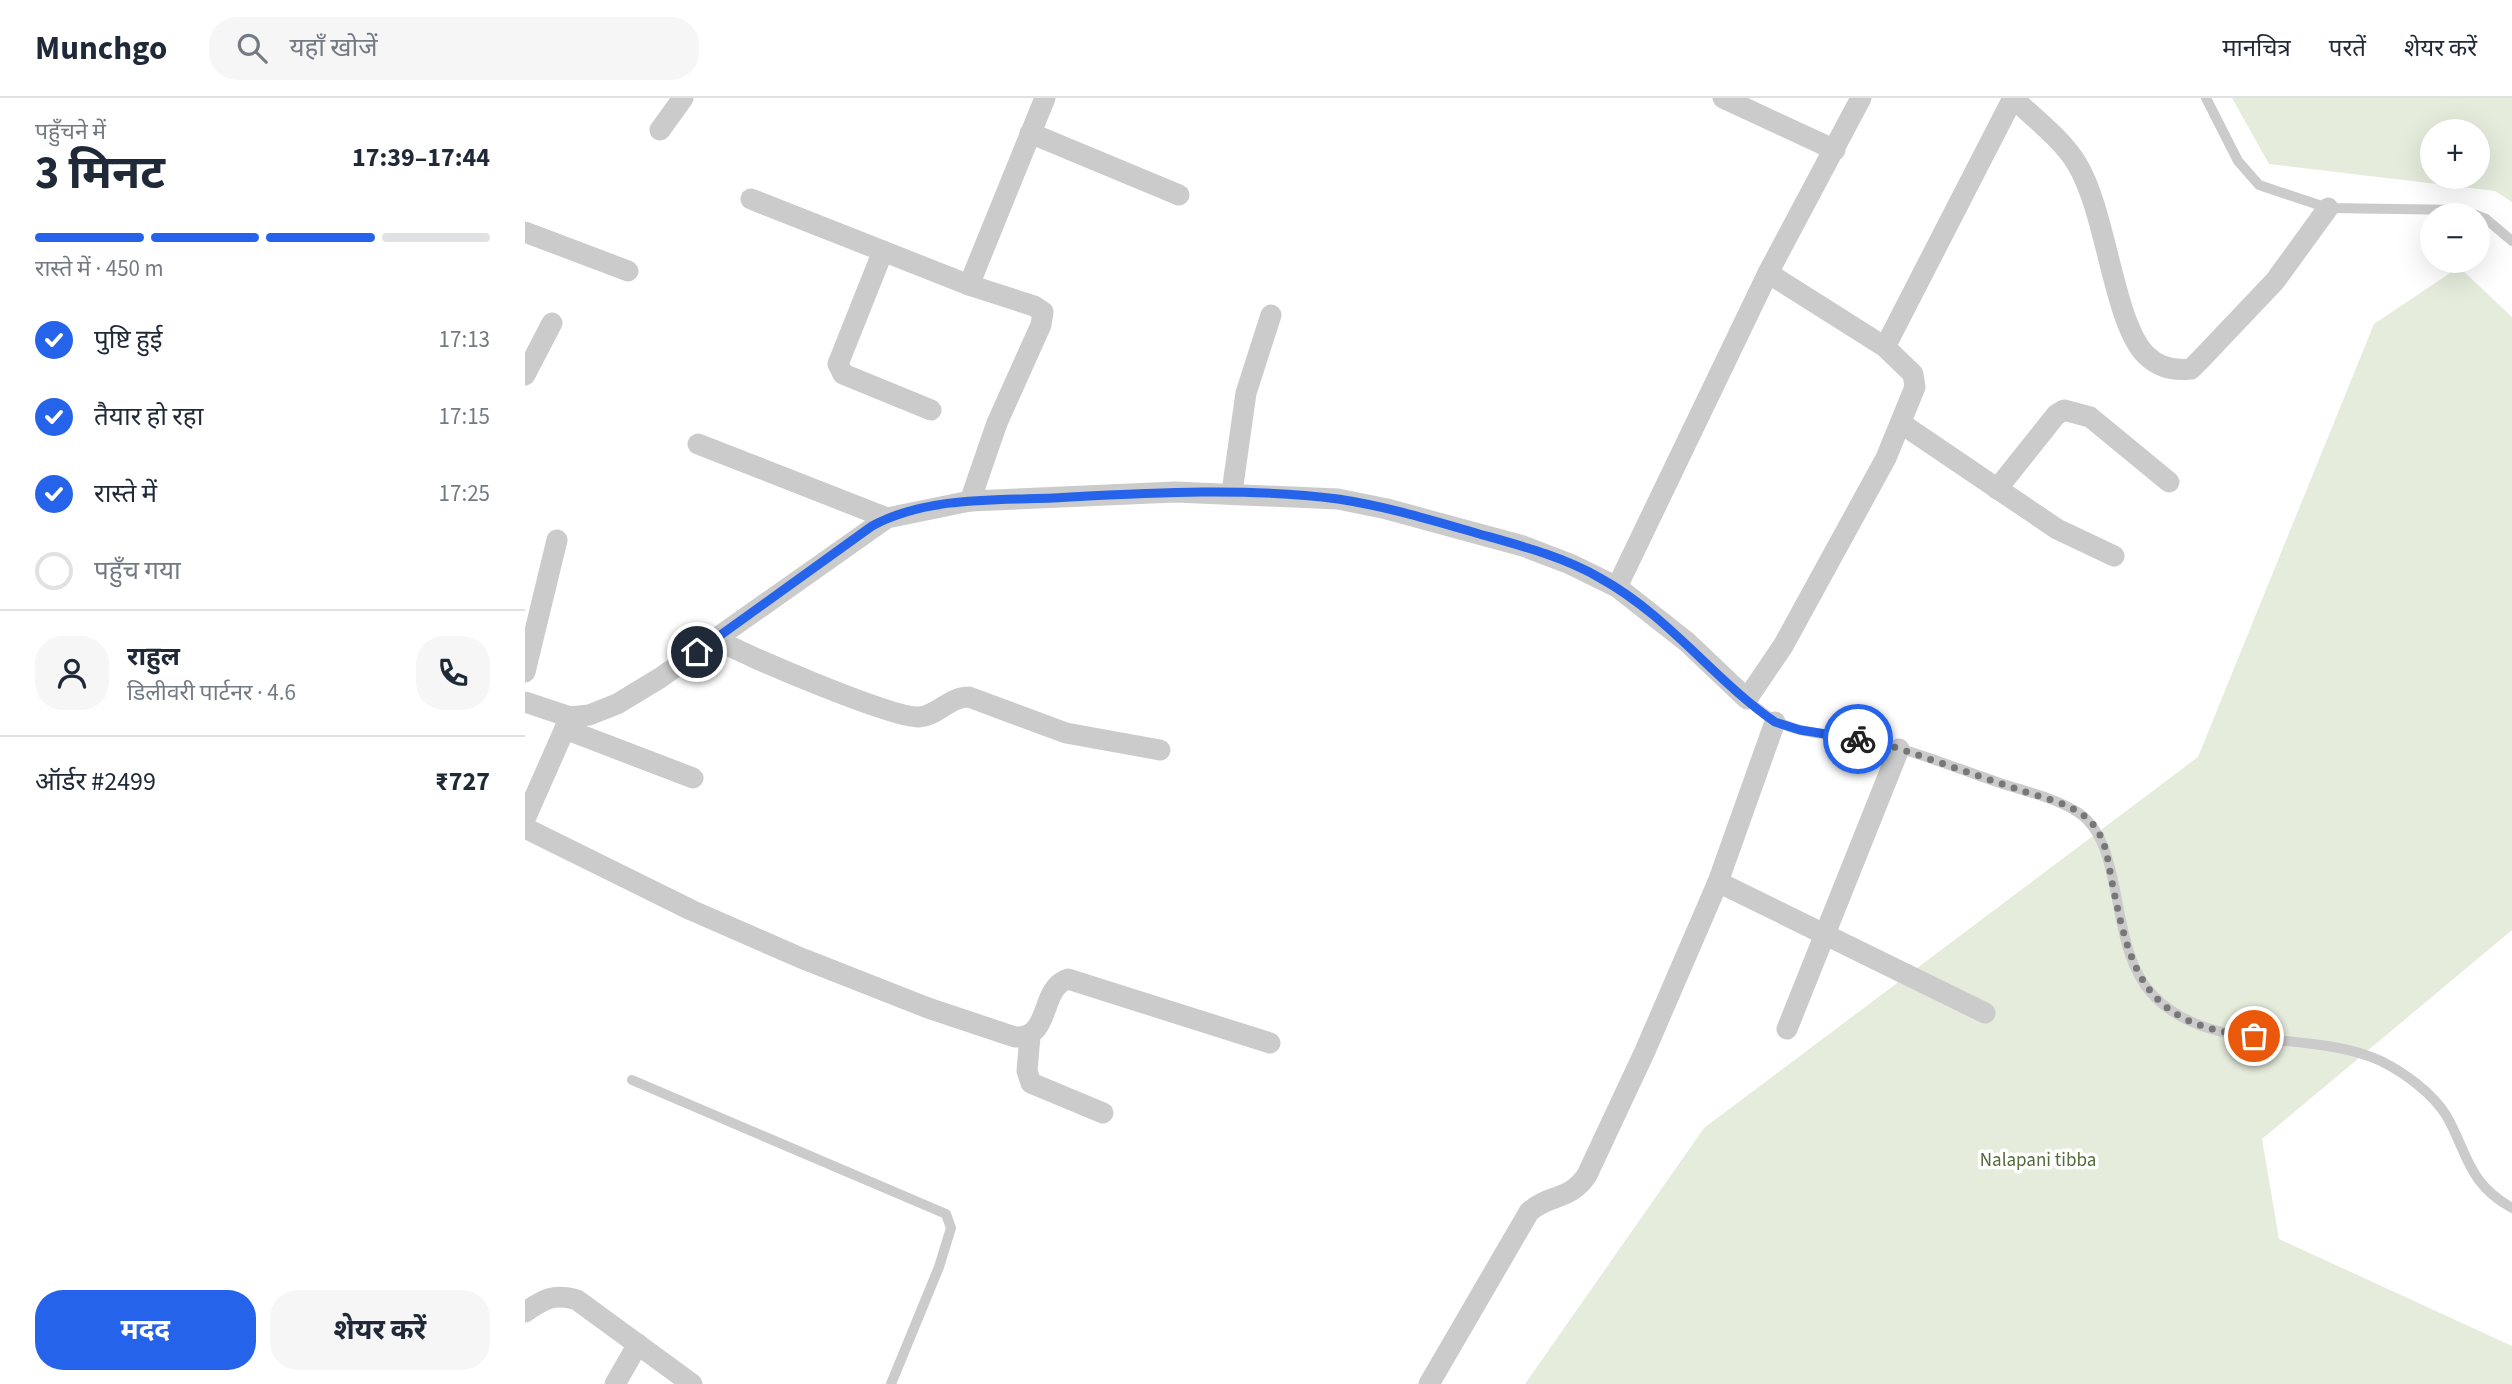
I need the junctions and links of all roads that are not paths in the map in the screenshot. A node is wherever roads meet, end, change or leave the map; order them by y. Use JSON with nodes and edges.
{"nodes":[{"id":1,"x":683,"y":98,"type":"edge"},
{"id":2,"x":1045,"y":98,"type":"edge"},
{"id":3,"x":1723,"y":98,"type":"edge"},
{"id":4,"x":1861,"y":98,"type":"edge"},
{"id":5,"x":2013,"y":98,"type":"edge"},
{"id":6,"x":2206,"y":98,"type":"edge"},
{"id":7,"x":660,"y":130,"type":"dead end"},
{"id":8,"x":1030,"y":133,"type":"junction"},
{"id":9,"x":1835,"y":150,"type":"junction"},
{"id":10,"x":1179,"y":195,"type":"dead end"},
{"id":11,"x":751,"y":199,"type":"dead end"},
{"id":12,"x":2328,"y":208,"type":"junction"},
{"id":13,"x":525,"y":232,"type":"edge"},
{"id":14,"x":2512,"y":241,"type":"edge"},
{"id":15,"x":883,"y":251,"type":"junction"},
{"id":16,"x":628,"y":271,"type":"dead end"},
{"id":17,"x":1768,"y":273,"type":"junction"},
{"id":18,"x":968,"y":285,"type":"junction"},
{"id":19,"x":1271,"y":315,"type":"dead end"},
{"id":20,"x":552,"y":323,"type":"dead end"},
{"id":21,"x":1885,"y":348,"type":"junction"},
{"id":22,"x":525,"y":375,"type":"edge"},
{"id":23,"x":931,"y":410,"type":"dead end"},
{"id":24,"x":1902,"y":424,"type":"junction"},
{"id":25,"x":698,"y":444,"type":"dead end"},
{"id":26,"x":2169,"y":482,"type":"dead end"},
{"id":27,"x":1997,"y":489,"type":"junction"},
{"id":28,"x":1232,"y":492,"type":"junction"},
{"id":29,"x":970,"y":502,"type":"junction"},
{"id":30,"x":887,"y":518,"type":"junction"},
{"id":31,"x":557,"y":540,"type":"dead end"},
{"id":32,"x":2114,"y":556,"type":"dead end"},
{"id":33,"x":1617,"y":587,"type":"junction"},
{"id":34,"x":716,"y":639,"type":"junction"},
{"id":35,"x":525,"y":672,"type":"edge"},
{"id":36,"x":1747,"y":699,"type":"junction"},
{"id":37,"x":525,"y":702,"type":"edge"},
{"id":38,"x":1775,"y":722,"type":"junction"},
{"id":39,"x":567,"y":723,"type":"junction"},
{"id":40,"x":1899,"y":749,"type":"junction"},
{"id":41,"x":1160,"y":750,"type":"dead end"},
{"id":42,"x":693,"y":778,"type":"dead end"},
{"id":43,"x":525,"y":819,"type":"edge"},
{"id":44,"x":525,"y":828,"type":"edge"},
{"id":45,"x":1718,"y":882,"type":"junction"},
{"id":46,"x":1825,"y":934,"type":"junction"},
{"id":47,"x":1986,"y":1013,"type":"dead end"},
{"id":48,"x":1787,"y":1029,"type":"dead end"},
{"id":49,"x":1030,"y":1036,"type":"junction"},
{"id":50,"x":1270,"y":1043,"type":"dead end"},
{"id":51,"x":632,"y":1080,"type":"dead end"},
{"id":52,"x":1103,"y":1113,"type":"dead end"},
{"id":53,"x":2512,"y":1208,"type":"edge"},
{"id":54,"x":525,"y":1312,"type":"edge"},
{"id":55,"x":638,"y":1344,"type":"junction"},
{"id":56,"x":615,"y":1384,"type":"edge"},
{"id":57,"x":692,"y":1384,"type":"edge"},
{"id":58,"x":891,"y":1384,"type":"edge"},
{"id":59,"x":1429,"y":1384,"type":"edge"}],
"edges":[{"from":1,"to":7,"type":"street"},
{"from":2,"to":8,"type":"street"},
{"from":3,"to":9,"type":"street"},
{"from":4,"to":9,"type":"street"},
{"from":5,"to":12,"type":"street"},
{"from":5,"to":21,"type":"street"},
{"from":6,"to":12,"type":"lane"},
{"from":8,"to":10,"type":"street"},
{"from":8,"to":18,"type":"street"},
{"from":9,"to":17,"type":"street"},
{"from":11,"to":15,"type":"street"},
{"from":12,"to":14,"type":"lane"},
{"from":13,"to":16,"type":"street"},
{"from":15,"to":18,"type":"street"},
{"from":15,"to":23,"type":"street"},
{"from":17,"to":21,"type":"street"},
{"from":17,"to":33,"type":"street"},
{"from":18,"to":29,"type":"street"},
{"from":19,"to":28,"type":"street"},
{"from":20,"to":22,"type":"street"},
{"from":21,"to":24,"type":"street"},
{"from":24,"to":27,"type":"street"},
{"from":24,"to":36,"type":"street"},
{"from":25,"to":30,"type":"street"},
{"from":26,"to":27,"type":"street"},
{"from":27,"to":32,"type":"street"},
{"from":28,"to":29,"type":"street"},
{"from":28,"to":33,"type":"street"},
{"from":29,"to":30,"type":"street"},
{"from":30,"to":34,"type":"street"},
{"from":31,"to":35,"type":"street"},
{"from":33,"to":36,"type":"street"},
{"from":34,"to":39,"type":"street"},
{"from":34,"to":41,"type":"street"},
{"from":36,"to":38,"type":"lane"},
{"from":37,"to":39,"type":"street"},
{"from":38,"to":40,"type":"lane"},
{"from":38,"to":45,"type":"street"},
{"from":39,"to":42,"type":"street"},
{"from":39,"to":43,"type":"street"},
{"from":40,"to":46,"type":"street"},
{"from":40,"to":53,"type":"lane"},
{"from":44,"to":49,"type":"street"},
{"from":45,"to":46,"type":"street"},
{"from":45,"to":59,"type":"street"},
{"from":46,"to":47,"type":"street"},
{"from":46,"to":48,"type":"street"},
{"from":49,"to":50,"type":"street"},
{"from":49,"to":52,"type":"street"},
{"from":51,"to":58,"type":"lane"},
{"from":54,"to":55,"type":"street"},
{"from":55,"to":56,"type":"street"},
{"from":55,"to":57,"type":"street"}]}
